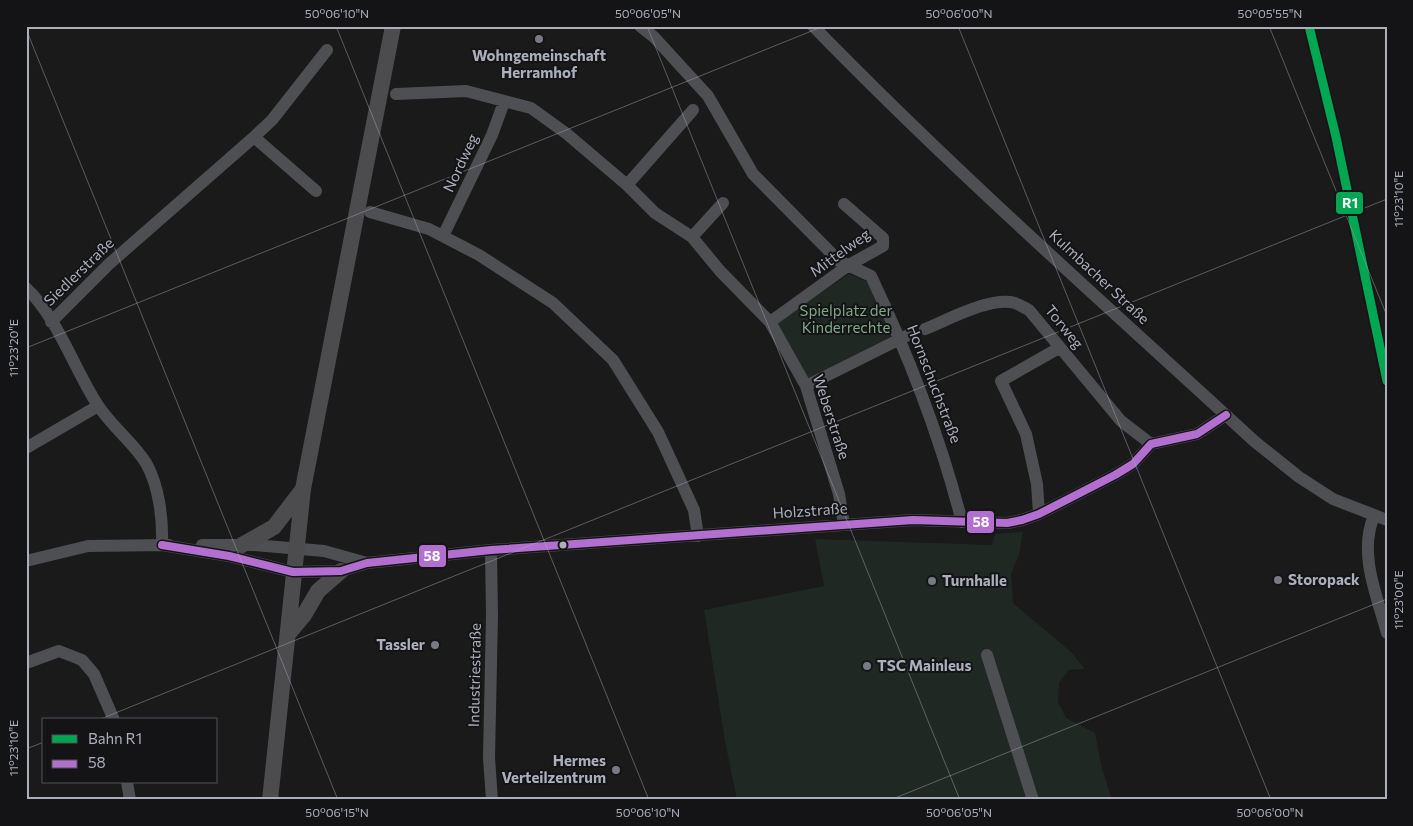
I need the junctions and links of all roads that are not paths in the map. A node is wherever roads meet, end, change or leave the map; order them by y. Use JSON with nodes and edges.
{"nodes":[{"id":1,"x":393,"y":26,"type":"edge"},
{"id":2,"x":640,"y":26,"type":"edge"},
{"id":3,"x":813,"y":26,"type":"edge"},
{"id":4,"x":326,"y":50,"type":"dead end"},
{"id":5,"x":396,"y":94,"type":"dead end"},
{"id":6,"x":504,"y":102,"type":"junction"},
{"id":7,"x":694,"y":110,"type":"dead end"},
{"id":8,"x":254,"y":137,"type":"junction"},
{"id":9,"x":626,"y":185,"type":"junction"},
{"id":10,"x":316,"y":191,"type":"dead end"},
{"id":11,"x":723,"y":203,"type":"dead end"},
{"id":12,"x":844,"y":204,"type":"dead end"},
{"id":13,"x":370,"y":212,"type":"dead end"},
{"id":14,"x":443,"y":236,"type":"junction"},
{"id":15,"x":692,"y":237,"type":"junction"},
{"id":16,"x":849,"y":265,"type":"junction"},
{"id":17,"x":26,"y":288,"type":"edge"},
{"id":18,"x":51,"y":322,"type":"junction"},
{"id":19,"x":770,"y":322,"type":"junction"},
{"id":20,"x":925,"y":329,"type":"tunnel mouth"},
{"id":21,"x":903,"y":337,"type":"junction"},
{"id":22,"x":1060,"y":348,"type":"junction"},
{"id":23,"x":806,"y":386,"type":"junction"},
{"id":24,"x":98,"y":406,"type":"junction"},
{"id":25,"x":1226,"y":415,"type":"junction"},
{"id":26,"x":1150,"y":444,"type":"junction"},
{"id":27,"x":26,"y":448,"type":"edge"},
{"id":28,"x":303,"y":489,"type":"junction"},
{"id":29,"x":1039,"y":514,"type":"junction"},
{"id":30,"x":1374,"y":516,"type":"junction"},
{"id":31,"x":1387,"y":520,"type":"edge"},
{"id":32,"x":962,"y":522,"type":"junction"},
{"id":33,"x":844,"y":525,"type":"junction"},
{"id":34,"x":698,"y":536,"type":"junction"},
{"id":35,"x":162,"y":545,"type":"junction"},
{"id":36,"x":242,"y":545,"type":"junction"},
{"id":37,"x":296,"y":549,"type":"junction"},
{"id":38,"x":491,"y":550,"type":"junction"},
{"id":39,"x":26,"y":561,"type":"edge"},
{"id":40,"x":367,"y":563,"type":"junction"},
{"id":41,"x":342,"y":571,"type":"junction"},
{"id":42,"x":293,"y":572,"type":"junction"},
{"id":43,"x":1387,"y":633,"type":"edge"},
{"id":44,"x":288,"y":634,"type":"junction"},
{"id":45,"x":988,"y":655,"type":"dead end"},
{"id":46,"x":26,"y":663,"type":"edge"},
{"id":47,"x":113,"y":718,"type":"edge"},
{"id":48,"x":127,"y":784,"type":"edge"},
{"id":49,"x":130,"y":800,"type":"edge"},
{"id":50,"x":270,"y":800,"type":"edge"},
{"id":51,"x":492,"y":800,"type":"edge"},
{"id":52,"x":1033,"y":800,"type":"edge"}],
"edges":[{"from":1,"to":28,"type":"main road"},
{"from":2,"to":16,"type":"street","name":"Hornschuchstraße"},
{"from":3,"to":25,"type":"street","name":"Kulmbacher Straße"},
{"from":4,"to":8,"type":"street","name":"Siedlerstraße"},
{"from":5,"to":6,"type":"street","name":"Weberstraße"},
{"from":6,"to":9,"type":"street","name":"Weberstraße"},
{"from":6,"to":14,"type":"street","name":"Nordweg"},
{"from":7,"to":9,"type":"street"},
{"from":8,"to":10,"type":"street"},
{"from":8,"to":18,"type":"street","name":"Siedlerstraße"},
{"from":9,"to":15,"type":"street","name":"Weberstraße"},
{"from":11,"to":15,"type":"street"},
{"from":12,"to":16,"type":"street","name":"Mittelweg"},
{"from":13,"to":14,"type":"street"},
{"from":14,"to":34,"type":"street"},
{"from":15,"to":19,"type":"street","name":"Weberstraße"},
{"from":16,"to":19,"type":"street","name":"Mittelweg"},
{"from":16,"to":21,"type":"street","name":"Hornschuchstraße"},
{"from":17,"to":18,"type":"street"},
{"from":18,"to":24,"type":"street","name":"Siedlerstraße"},
{"from":19,"to":23,"type":"street","name":"Weberstraße"},
{"from":20,"to":22,"type":"street","name":"Torweg"},
{"from":21,"to":23,"type":"street"},
{"from":21,"to":32,"type":"street","name":"Hornschuchstraße"},
{"from":22,"to":26,"type":"street","name":"Torweg"},
{"from":22,"to":29,"type":"street"},
{"from":23,"to":33,"type":"street","name":"Weberstraße"},
{"from":24,"to":27,"type":"street"},
{"from":24,"to":35,"type":"street","name":"Siedlerstraße"},
{"from":25,"to":26,"type":"street"},
{"from":25,"to":30,"type":"street","name":"Kulmbacher Straße"},
{"from":26,"to":29,"type":"street","name":"Holzstraße"},
{"from":28,"to":36,"type":"main road"},
{"from":28,"to":37,"type":"main road"},
{"from":29,"to":32,"type":"street","name":"Holzstraße"},
{"from":30,"to":31,"type":"street","name":"Kulmbacher Straße"},
{"from":30,"to":43,"type":"street"},
{"from":32,"to":33,"type":"street","name":"Holzstraße"},
{"from":33,"to":34,"type":"street","name":"Holzstraße"},
{"from":34,"to":38,"type":"street","name":"Holzstraße"},
{"from":35,"to":36,"type":"street","name":"Holzstraße"},
{"from":35,"to":39,"type":"street"},
{"from":35,"to":42,"type":"street","name":"Holzstraße"},
{"from":36,"to":37,"type":"street","name":"Holzstraße"},
{"from":37,"to":40,"type":"street","name":"Holzstraße"},
{"from":37,"to":42,"type":"main road"},
{"from":38,"to":40,"type":"street","name":"Holzstraße"},
{"from":38,"to":51,"type":"street","name":"Industriestraße"},
{"from":40,"to":41,"type":"street","name":"Holzstraße"},
{"from":41,"to":42,"type":"street","name":"Holzstraße"},
{"from":41,"to":44,"type":"main road"},
{"from":42,"to":44,"type":"main road"},
{"from":44,"to":50,"type":"main road"},
{"from":45,"to":52,"type":"street"},
{"from":46,"to":47,"type":"street"},
{"from":48,"to":49,"type":"street"}]}
